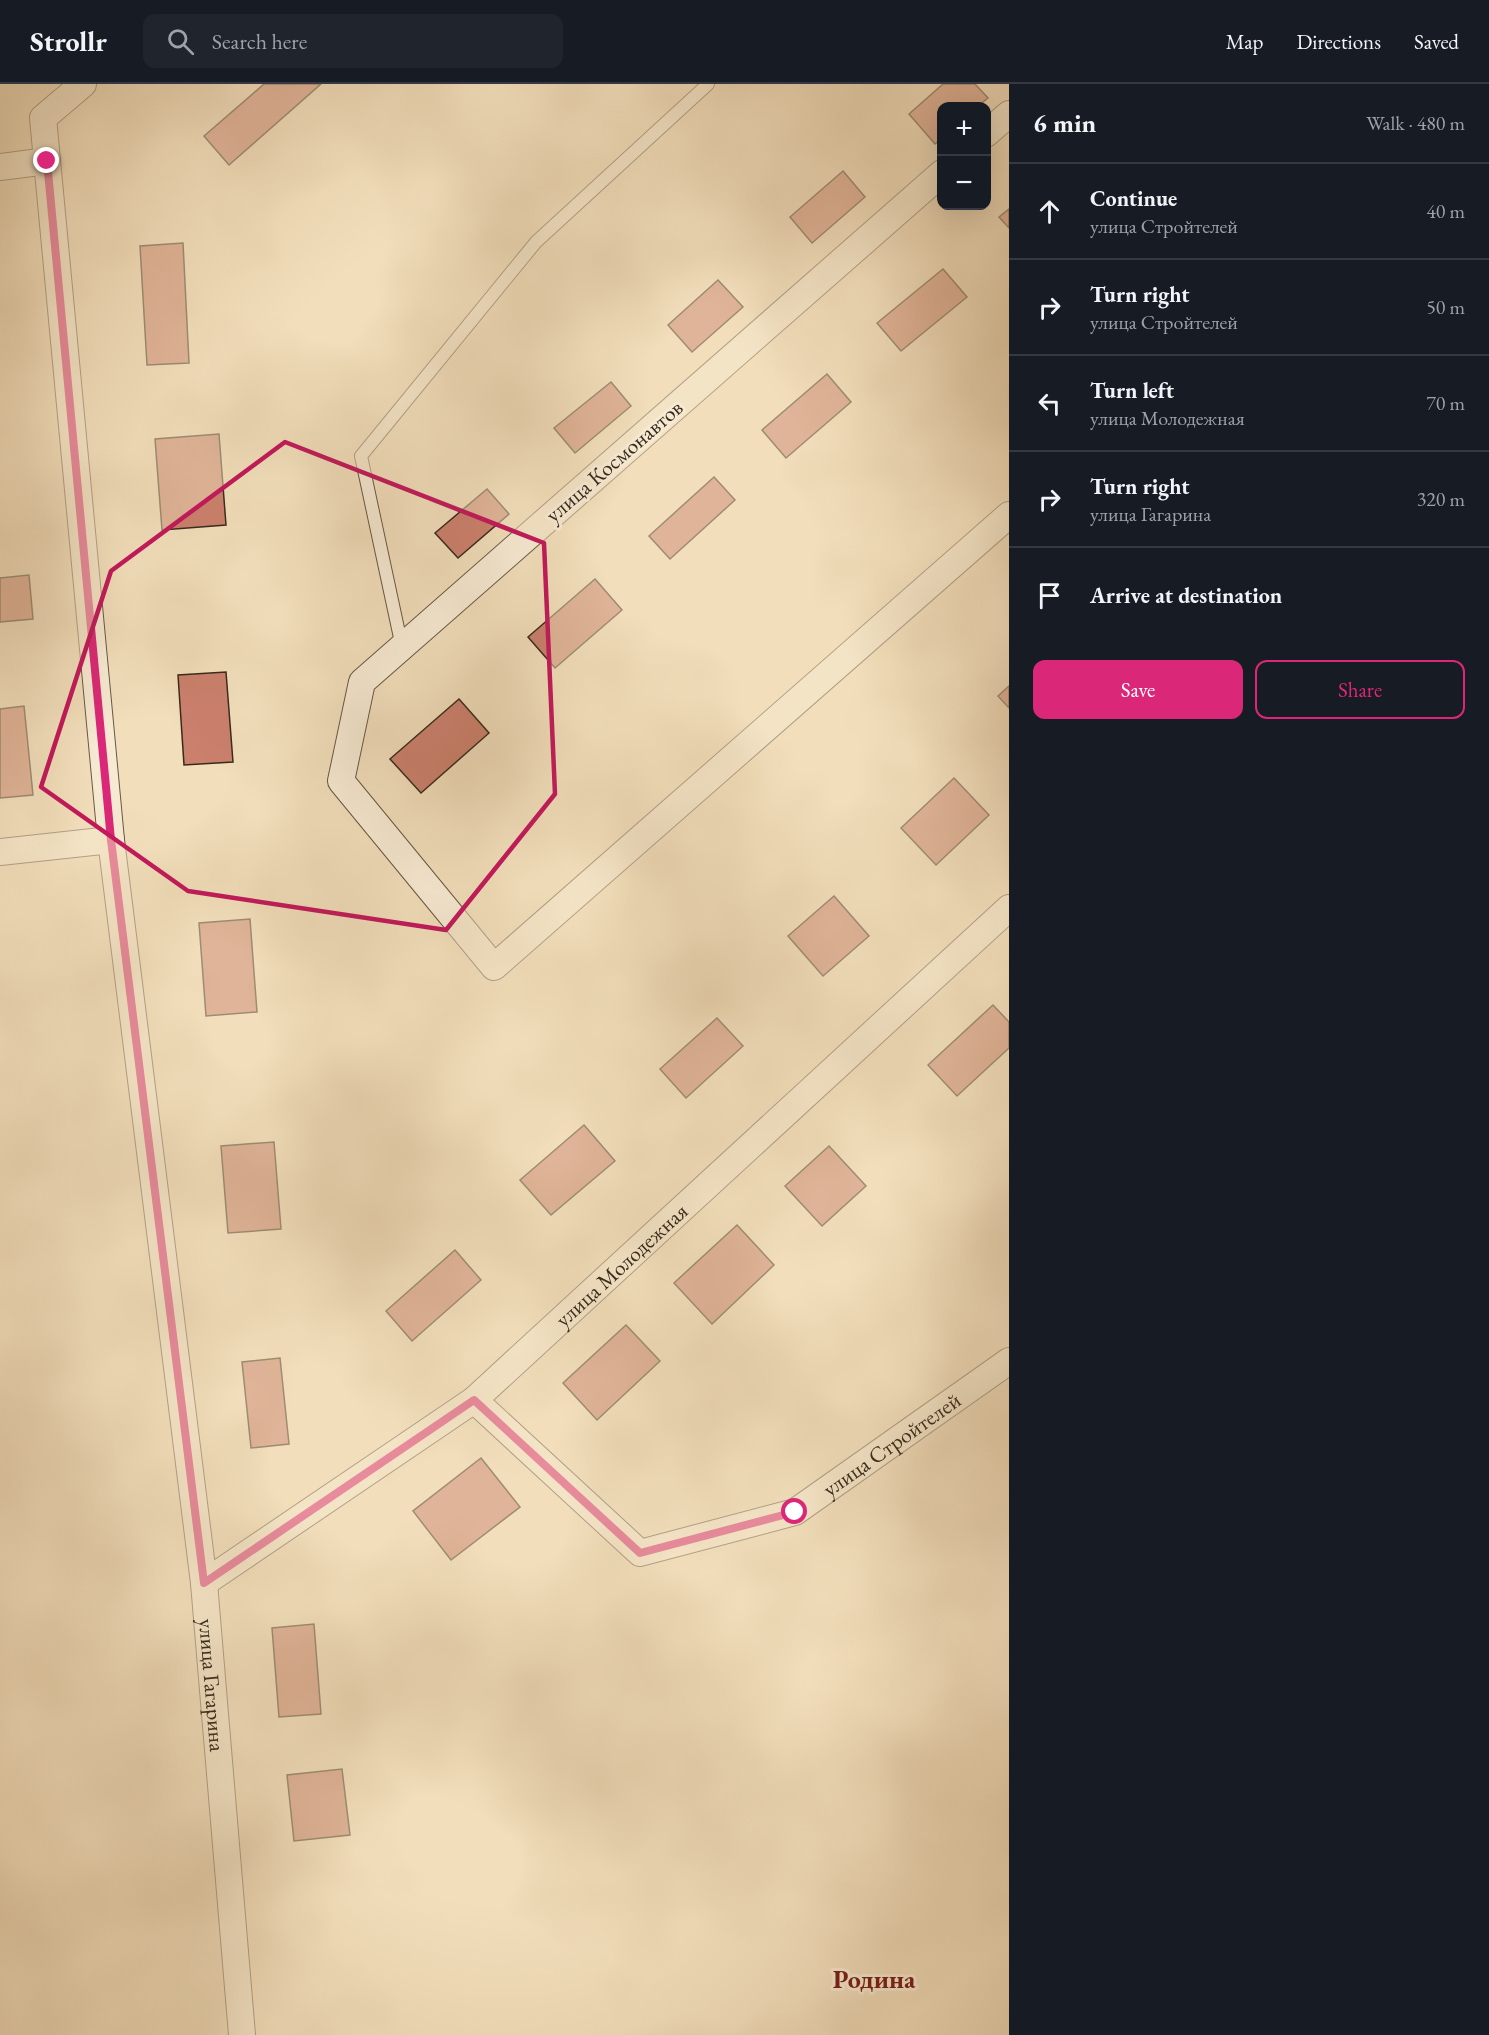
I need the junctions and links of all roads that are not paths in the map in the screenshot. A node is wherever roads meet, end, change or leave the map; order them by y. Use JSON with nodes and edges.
{"nodes":[{"id":1,"x":83,"y":84,"type":"edge"},
{"id":2,"x":708,"y":84,"type":"edge"},
{"id":3,"x":1009,"y":114,"type":"edge"},
{"id":4,"x":991,"y":130,"type":"edge"},
{"id":5,"x":47,"y":161,"type":"junction"},
{"id":6,"x":0,"y":167,"type":"edge"},
{"id":7,"x":937,"y":177,"type":"edge"},
{"id":8,"x":1009,"y":515,"type":"edge"},
{"id":9,"x":402,"y":647,"type":"junction"},
{"id":10,"x":111,"y":840,"type":"junction"},
{"id":11,"x":0,"y":852,"type":"edge"},
{"id":12,"x":1009,"y":908,"type":"edge"},
{"id":13,"x":1009,"y":1361,"type":"edge"},
{"id":14,"x":474,"y":1400,"type":"junction"},
{"id":15,"x":204,"y":1583,"type":"junction"},
{"id":16,"x":242,"y":2035,"type":"edge"}],
"edges":[{"from":1,"to":5,"type":"street","name":"улица Гагарина"},
{"from":2,"to":9,"type":"lane"},
{"from":3,"to":4,"type":"street"},
{"from":5,"to":6,"type":"street"},
{"from":5,"to":10,"type":"street","name":"улица Гагарина"},
{"from":7,"to":9,"type":"street","name":"улица Космонавтов"},
{"from":8,"to":9,"type":"street","name":"улица Космонавтов"},
{"from":10,"to":11,"type":"street"},
{"from":10,"to":15,"type":"street","name":"улица Гагарина"},
{"from":12,"to":14,"type":"street","name":"улица Молодежная"},
{"from":13,"to":14,"type":"street","name":"улица Стройтелей"},
{"from":14,"to":15,"type":"street","name":"улица Молодежная"},
{"from":15,"to":16,"type":"street","name":"улица Гагарина"}]}
